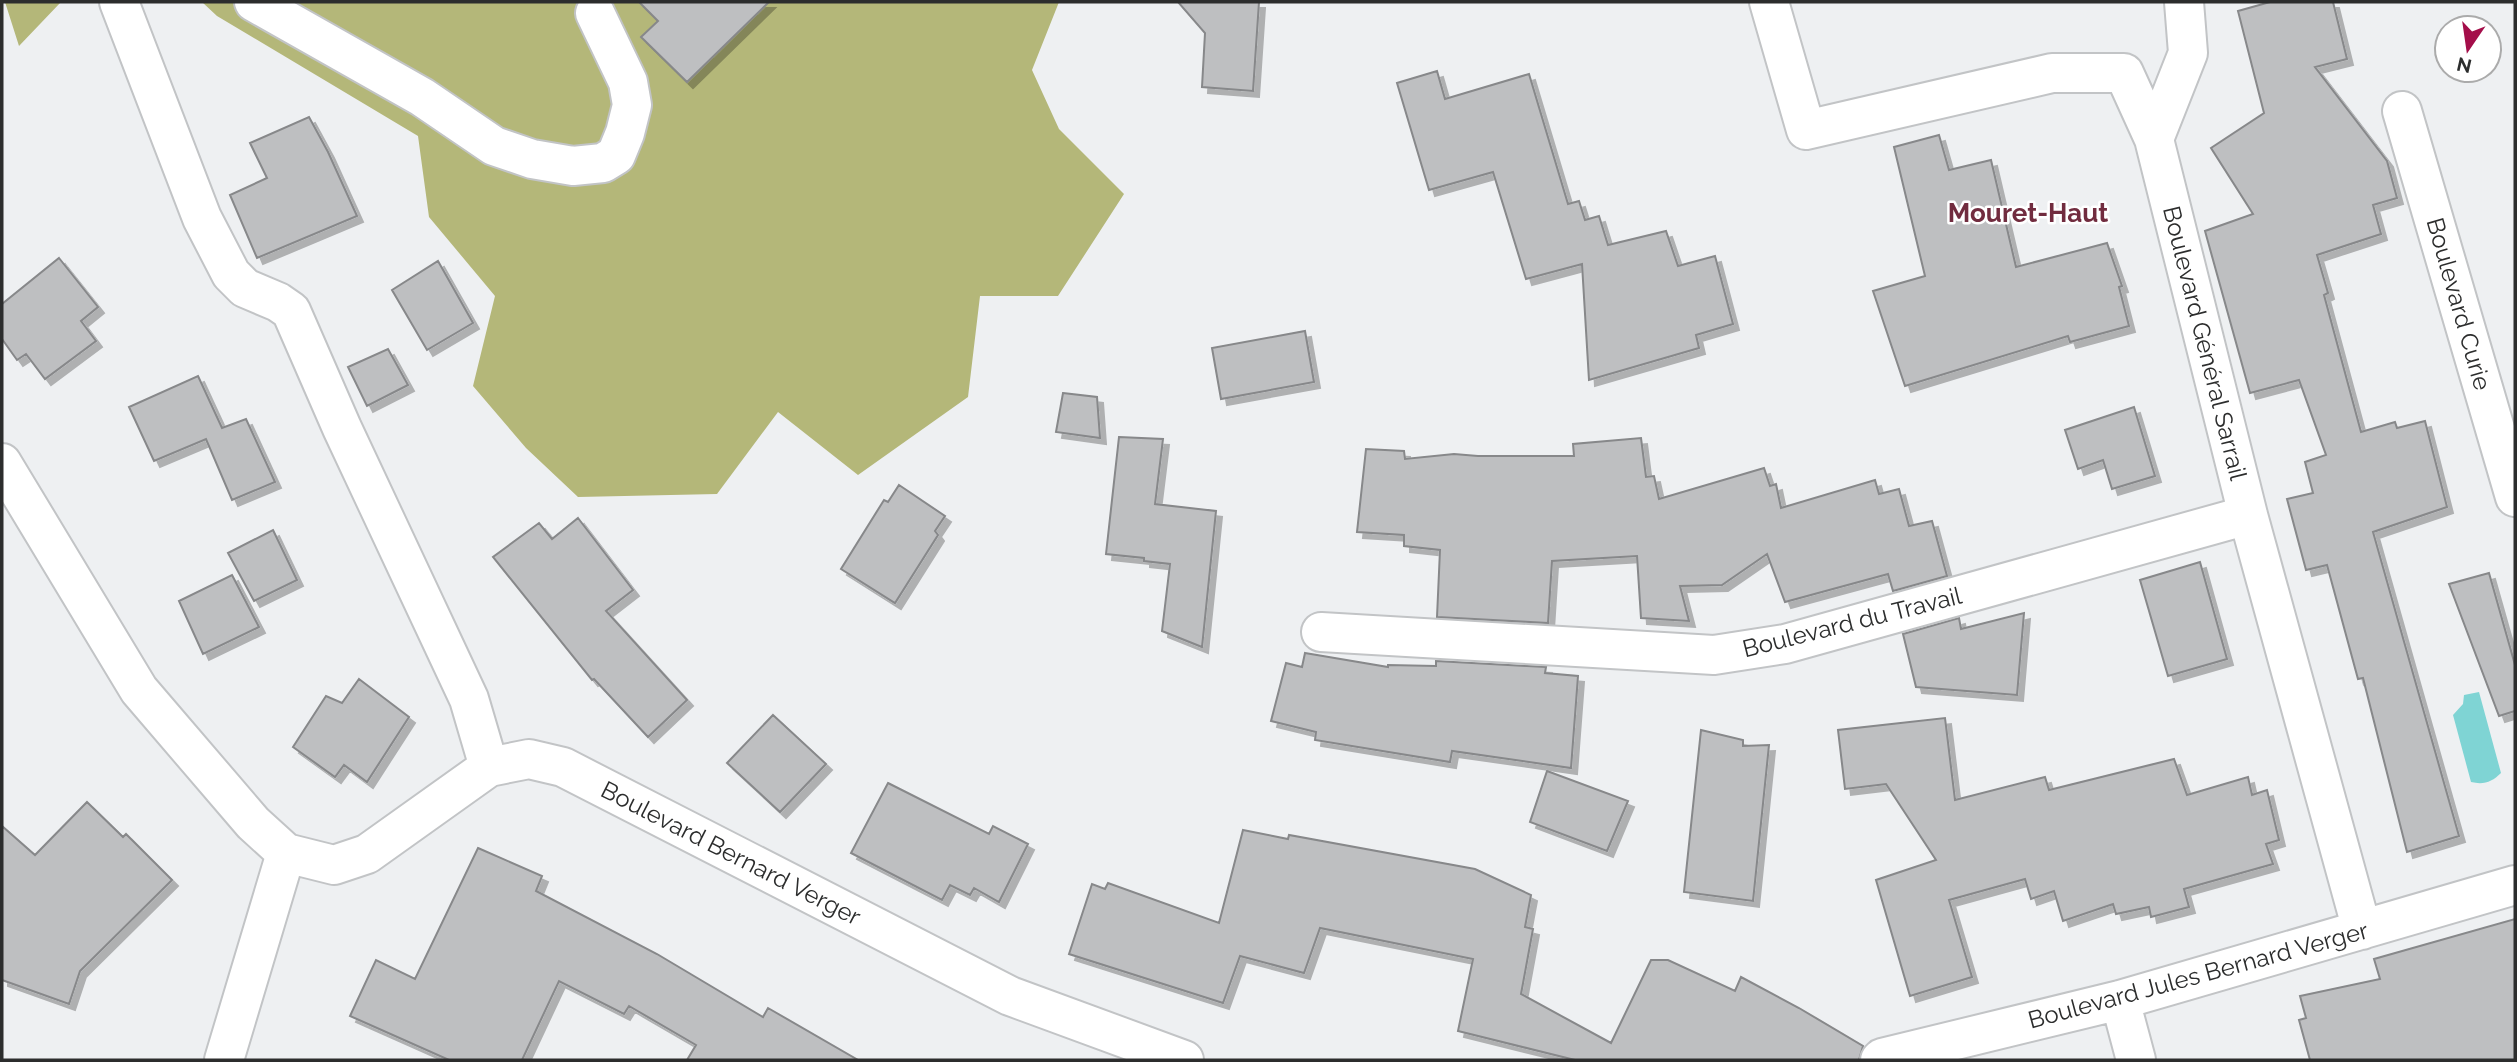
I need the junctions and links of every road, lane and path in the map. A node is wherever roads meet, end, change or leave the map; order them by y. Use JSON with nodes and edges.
{"nodes":[{"id":1,"x":119,"y":2,"type":"edge"},
{"id":2,"x":254,"y":2,"type":"edge"},
{"id":3,"x":1769,"y":2,"type":"edge"},
{"id":4,"x":2184,"y":2,"type":"edge"},
{"id":5,"x":595,"y":13,"type":"dead end"},
{"id":6,"x":2402,"y":111,"type":"dead end"},
{"id":7,"x":2154,"y":139,"type":"junction"},
{"id":8,"x":2,"y":463,"type":"edge"},
{"id":9,"x":2515,"y":497,"type":"edge"},
{"id":10,"x":2248,"y":515,"type":"junction"},
{"id":11,"x":1321,"y":632,"type":"dead end"},
{"id":12,"x":489,"y":767,"type":"junction"},
{"id":13,"x":286,"y":853,"type":"junction"},
{"id":14,"x":2515,"y":885,"type":"edge"},
{"id":15,"x":2362,"y":930,"type":"junction"},
{"id":16,"x":2120,"y":1000,"type":"junction"},
{"id":17,"x":225,"y":1060,"type":"edge"},
{"id":18,"x":1184,"y":1060,"type":"edge"},
{"id":19,"x":1880,"y":1060,"type":"edge"},
{"id":20,"x":2136,"y":1060,"type":"edge"}],
"edges":[{"from":1,"to":12,"type":"street"},
{"from":2,"to":5,"type":"street"},
{"from":3,"to":7,"type":"street","name":"Boulevard Général Sarrail"},
{"from":4,"to":7,"type":"street"},
{"from":6,"to":9,"type":"street","name":"Boulevard Curie"},
{"from":7,"to":10,"type":"street","name":"Boulevard Général Sarrail"},
{"from":8,"to":13,"type":"street"},
{"from":10,"to":11,"type":"street","name":"Boulevard du Travail"},
{"from":10,"to":15,"type":"street","name":"Boulevard Général Sarrail"},
{"from":12,"to":13,"type":"street","name":"Boulevard Bernard Verger"},
{"from":12,"to":18,"type":"street","name":"Boulevard Bernard Verger"},
{"from":13,"to":17,"type":"street"},
{"from":14,"to":15,"type":"street","name":"Boulevard Jules Bernard Verger"},
{"from":15,"to":16,"type":"street","name":"Boulevard Jules Bernard Verger"},
{"from":16,"to":19,"type":"street","name":"Boulevard Jules Bernard Verger"},
{"from":16,"to":20,"type":"street"}]}
